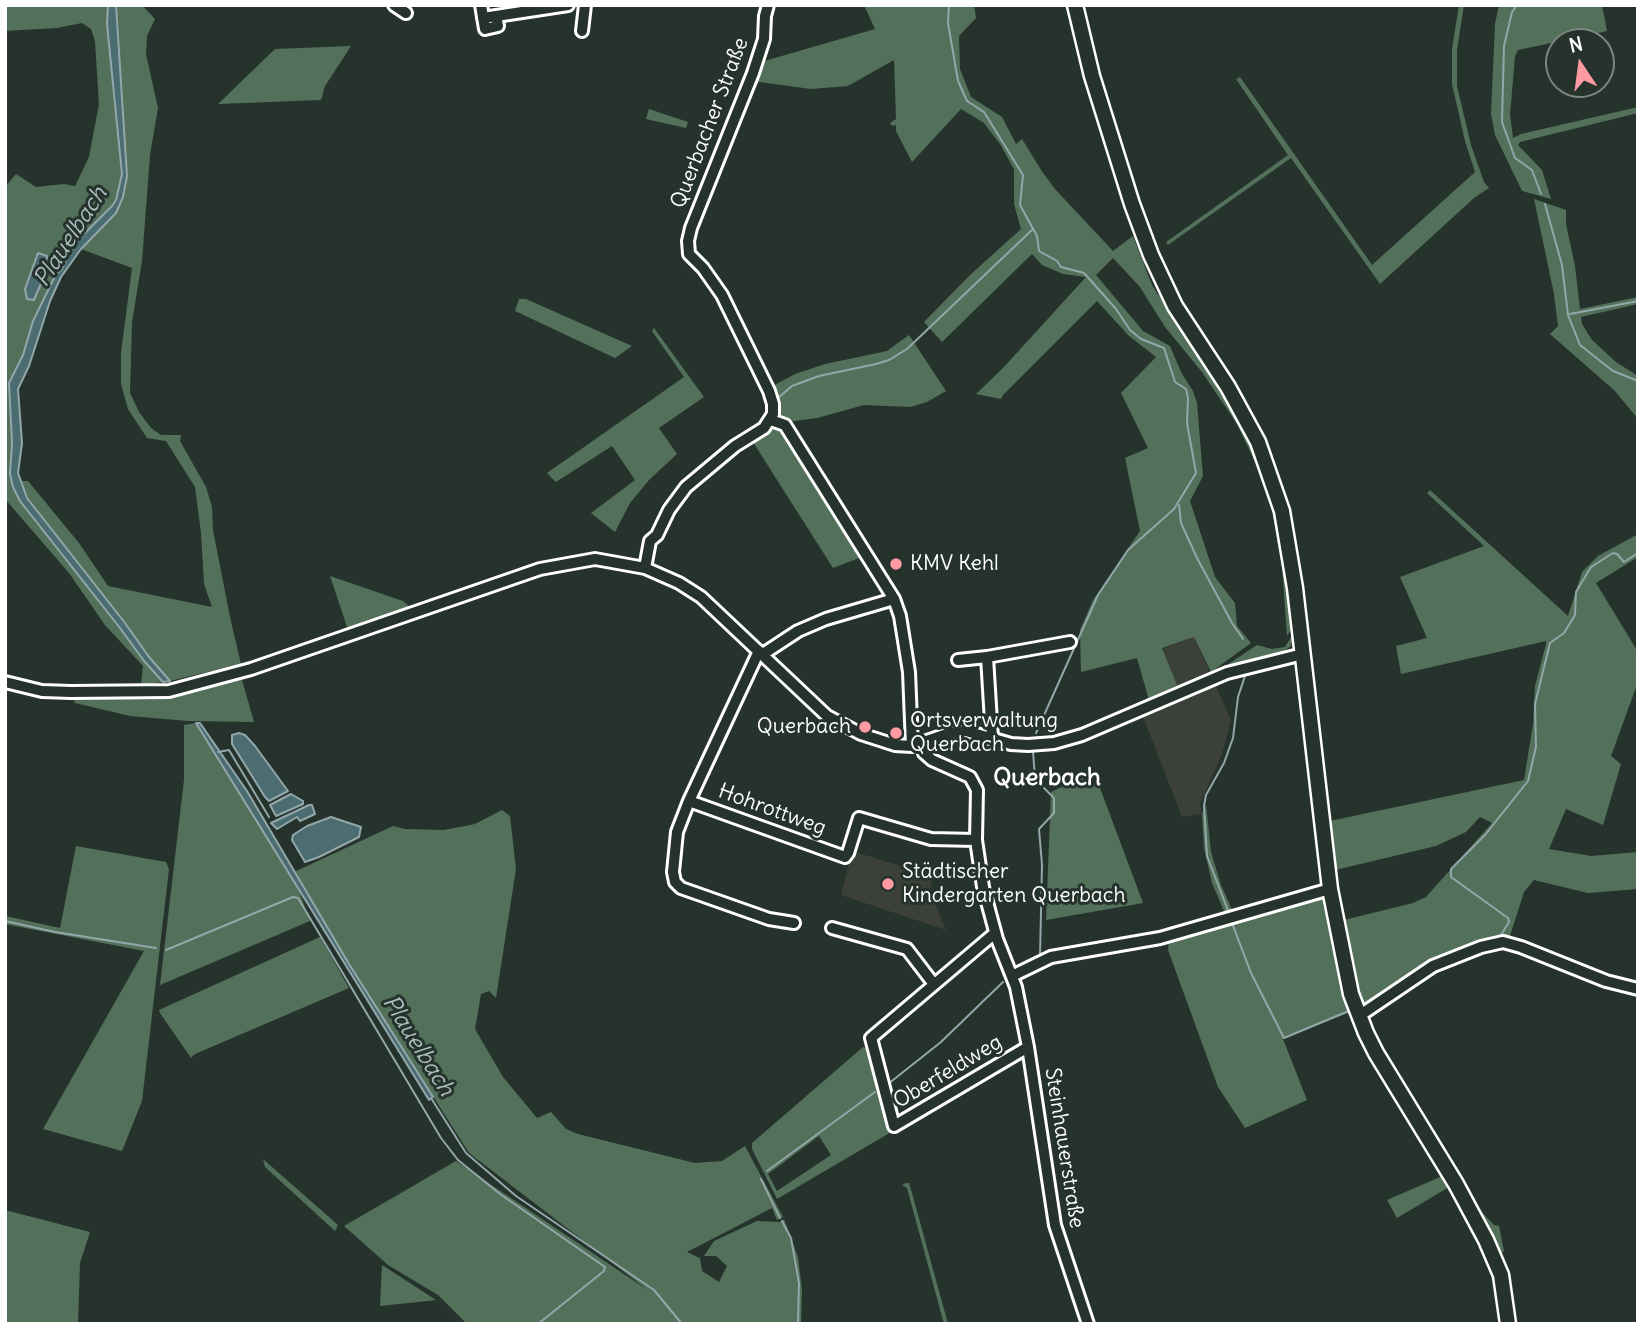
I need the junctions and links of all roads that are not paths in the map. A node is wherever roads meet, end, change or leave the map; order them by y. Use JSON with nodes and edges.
{"nodes":[{"id":1,"x":394,"y":5,"type":"edge"},
{"id":2,"x":481,"y":5,"type":"edge"},
{"id":3,"x":568,"y":5,"type":"edge"},
{"id":4,"x":585,"y":5,"type":"edge"},
{"id":5,"x":768,"y":5,"type":"edge"},
{"id":6,"x":1075,"y":5,"type":"edge"},
{"id":7,"x":407,"y":13,"type":"dead end"},
{"id":8,"x":582,"y":32,"type":"dead end"},
{"id":9,"x":771,"y":420,"type":"junction"},
{"id":10,"x":645,"y":568,"type":"junction"},
{"id":11,"x":894,"y":599,"type":"junction"},
{"id":12,"x":1070,"y":642,"type":"dead end"},
{"id":13,"x":761,"y":653,"type":"junction"},
{"id":14,"x":1303,"y":654,"type":"junction"},
{"id":15,"x":987,"y":657,"type":"junction"},
{"id":16,"x":958,"y":660,"type":"dead end"},
{"id":17,"x":5,"y":682,"type":"edge"},
{"id":18,"x":992,"y":737,"type":"junction"},
{"id":19,"x":916,"y":745,"type":"junction"},
{"id":20,"x":689,"y":801,"type":"junction"},
{"id":21,"x":976,"y":840,"type":"junction"},
{"id":22,"x":1330,"y":889,"type":"junction"},
{"id":23,"x":794,"y":922,"type":"dead end"},
{"id":24,"x":832,"y":928,"type":"dead end"},
{"id":25,"x":995,"y":933,"type":"junction"},
{"id":26,"x":1012,"y":976,"type":"junction"},
{"id":27,"x":933,"y":983,"type":"junction"},
{"id":28,"x":1638,"y":989,"type":"edge"},
{"id":29,"x":1359,"y":1016,"type":"junction"},
{"id":30,"x":1028,"y":1047,"type":"junction"},
{"id":31,"x":1088,"y":1324,"type":"edge"},
{"id":32,"x":1508,"y":1324,"type":"edge"}],
"edges":[{"from":1,"to":7,"type":"street"},
{"from":2,"to":3,"type":"street"},
{"from":4,"to":8,"type":"street"},
{"from":5,"to":9,"type":"street","name":"Querbacher Straße"},
{"from":6,"to":14,"type":"main road"},
{"from":9,"to":10,"type":"street"},
{"from":9,"to":11,"type":"street"},
{"from":10,"to":13,"type":"street"},
{"from":10,"to":17,"type":"street"},
{"from":11,"to":13,"type":"street"},
{"from":11,"to":19,"type":"street"},
{"from":12,"to":15,"type":"street"},
{"from":13,"to":19,"type":"street"},
{"from":13,"to":20,"type":"street","name":"Hohrottweg"},
{"from":14,"to":18,"type":"street"},
{"from":14,"to":22,"type":"main road"},
{"from":15,"to":16,"type":"street"},
{"from":15,"to":18,"type":"street"},
{"from":18,"to":19,"type":"street"},
{"from":19,"to":21,"type":"street","name":"Steinhauerstraße"},
{"from":20,"to":21,"type":"street","name":"Hohrottweg"},
{"from":20,"to":23,"type":"street"},
{"from":21,"to":25,"type":"street","name":"Steinhauerstraße"},
{"from":22,"to":26,"type":"street"},
{"from":22,"to":29,"type":"main road"},
{"from":24,"to":27,"type":"street"},
{"from":25,"to":26,"type":"street","name":"Steinhauerstraße"},
{"from":25,"to":27,"type":"street"},
{"from":26,"to":30,"type":"street","name":"Steinhauerstraße"},
{"from":27,"to":30,"type":"street","name":"Oberfeldweg"},
{"from":28,"to":29,"type":"street"},
{"from":29,"to":32,"type":"main road"},
{"from":30,"to":31,"type":"street","name":"Steinhauerstraße"}]}
